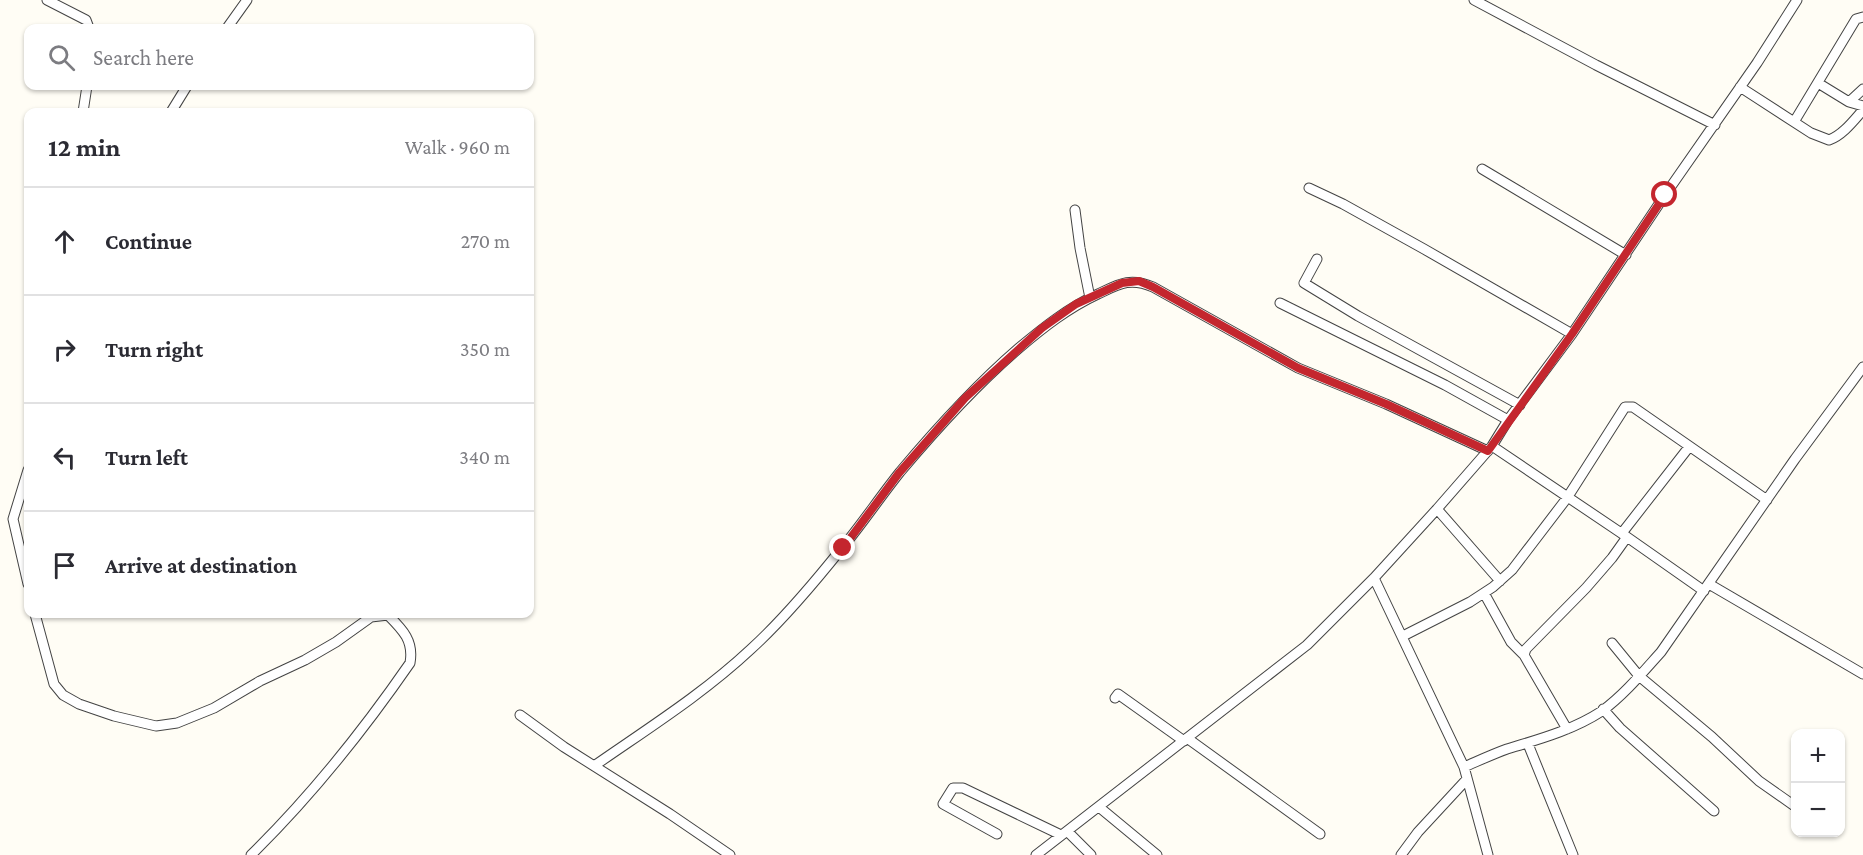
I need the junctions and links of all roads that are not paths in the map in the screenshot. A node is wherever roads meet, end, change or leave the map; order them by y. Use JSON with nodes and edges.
{"nodes":[{"id":1,"x":47,"y":0,"type":"edge"},
{"id":2,"x":247,"y":0,"type":"edge"},
{"id":3,"x":1474,"y":0,"type":"edge"},
{"id":4,"x":1797,"y":0,"type":"edge"},
{"id":5,"x":1863,"y":17,"type":"edge"},
{"id":6,"x":88,"y":24,"type":"edge"},
{"id":7,"x":230,"y":24,"type":"edge"},
{"id":8,"x":1818,"y":83,"type":"junction"},
{"id":9,"x":1740,"y":87,"type":"junction"},
{"id":10,"x":1863,"y":89,"type":"edge"},
{"id":11,"x":86,"y":90,"type":"edge"},
{"id":12,"x":185,"y":90,"type":"edge"},
{"id":13,"x":1849,"y":102,"type":"junction"},
{"id":14,"x":84,"y":108,"type":"edge"},
{"id":15,"x":173,"y":108,"type":"edge"},
{"id":16,"x":1863,"y":108,"type":"edge"},
{"id":17,"x":1794,"y":122,"type":"junction"},
{"id":18,"x":1714,"y":125,"type":"junction"},
{"id":19,"x":1482,"y":169,"type":"dead end"},
{"id":20,"x":1309,"y":188,"type":"dead end"},
{"id":21,"x":1075,"y":210,"type":"dead end"},
{"id":22,"x":1626,"y":255,"type":"junction"},
{"id":23,"x":1317,"y":259,"type":"dead end"},
{"id":24,"x":1090,"y":298,"type":"junction"},
{"id":25,"x":1280,"y":303,"type":"dead end"},
{"id":26,"x":1572,"y":334,"type":"junction"},
{"id":27,"x":1863,"y":367,"type":"edge"},
{"id":28,"x":1520,"y":405,"type":"junction"},
{"id":29,"x":1509,"y":420,"type":"junction"},
{"id":30,"x":1689,"y":447,"type":"junction"},
{"id":31,"x":1490,"y":448,"type":"junction"},
{"id":32,"x":24,"y":483,"type":"edge"},
{"id":33,"x":1567,"y":498,"type":"junction"},
{"id":34,"x":1767,"y":500,"type":"junction"},
{"id":35,"x":1437,"y":509,"type":"junction"},
{"id":36,"x":24,"y":534,"type":"edge"},
{"id":37,"x":1625,"y":535,"type":"junction"},
{"id":38,"x":16,"y":536,"type":"junction"},
{"id":39,"x":24,"y":569,"type":"edge"},
{"id":40,"x":1374,"y":578,"type":"junction"},
{"id":41,"x":1500,"y":581,"type":"junction"},
{"id":42,"x":1706,"y":588,"type":"junction"},
{"id":43,"x":1484,"y":593,"type":"junction"},
{"id":44,"x":36,"y":618,"type":"edge"},
{"id":45,"x":370,"y":618,"type":"edge"},
{"id":46,"x":391,"y":618,"type":"edge"},
{"id":47,"x":1403,"y":636,"type":"junction"},
{"id":48,"x":1612,"y":643,"type":"dead end"},
{"id":49,"x":1524,"y":655,"type":"junction"},
{"id":50,"x":1863,"y":674,"type":"edge"},
{"id":51,"x":1639,"y":676,"type":"junction"},
{"id":52,"x":1115,"y":698,"type":"dead end"},
{"id":53,"x":1603,"y":710,"type":"junction"},
{"id":54,"x":520,"y":715,"type":"dead end"},
{"id":55,"x":1567,"y":729,"type":"junction"},
{"id":56,"x":1186,"y":740,"type":"junction"},
{"id":57,"x":1528,"y":744,"type":"junction"},
{"id":58,"x":594,"y":766,"type":"junction"},
{"id":59,"x":1464,"y":767,"type":"junction"},
{"id":60,"x":1467,"y":779,"type":"junction"},
{"id":61,"x":1791,"y":803,"type":"edge"},
{"id":62,"x":1099,"y":807,"type":"junction"},
{"id":63,"x":1714,"y":811,"type":"dead end"},
{"id":64,"x":1064,"y":833,"type":"junction"},
{"id":65,"x":997,"y":834,"type":"dead end"},
{"id":66,"x":1320,"y":834,"type":"dead end"},
{"id":67,"x":251,"y":855,"type":"edge"},
{"id":68,"x":730,"y":855,"type":"edge"},
{"id":69,"x":1036,"y":855,"type":"edge"},
{"id":70,"x":1091,"y":855,"type":"edge"},
{"id":71,"x":1157,"y":855,"type":"edge"},
{"id":72,"x":1401,"y":855,"type":"edge"},
{"id":73,"x":1488,"y":855,"type":"edge"},
{"id":74,"x":1573,"y":855,"type":"edge"}],
"edges":[{"from":1,"to":6,"type":"street"},
{"from":2,"to":7,"type":"street"},
{"from":3,"to":18,"type":"street"},
{"from":4,"to":9,"type":"street"},
{"from":5,"to":8,"type":"street"},
{"from":8,"to":13,"type":"street"},
{"from":8,"to":17,"type":"street"},
{"from":9,"to":17,"type":"street"},
{"from":9,"to":18,"type":"street"},
{"from":10,"to":13,"type":"street"},
{"from":11,"to":14,"type":"street"},
{"from":12,"to":15,"type":"street"},
{"from":13,"to":16,"type":"street"},
{"from":16,"to":17,"type":"street"},
{"from":18,"to":22,"type":"street"},
{"from":19,"to":22,"type":"street"},
{"from":20,"to":26,"type":"street"},
{"from":21,"to":24,"type":"street"},
{"from":22,"to":26,"type":"street"},
{"from":23,"to":28,"type":"street"},
{"from":24,"to":31,"type":"street"},
{"from":24,"to":58,"type":"street"},
{"from":25,"to":29,"type":"street"},
{"from":26,"to":28,"type":"street"},
{"from":27,"to":34,"type":"street"},
{"from":28,"to":29,"type":"street"},
{"from":29,"to":31,"type":"street"},
{"from":30,"to":33,"type":"street"},
{"from":30,"to":34,"type":"street"},
{"from":30,"to":37,"type":"street"},
{"from":31,"to":33,"type":"street"},
{"from":31,"to":35,"type":"street"},
{"from":32,"to":38,"type":"street"},
{"from":33,"to":37,"type":"street"},
{"from":33,"to":41,"type":"street"},
{"from":34,"to":42,"type":"street"},
{"from":35,"to":40,"type":"street"},
{"from":35,"to":41,"type":"street"},
{"from":36,"to":38,"type":"street"},
{"from":37,"to":42,"type":"street"},
{"from":37,"to":49,"type":"street"},
{"from":38,"to":39,"type":"street"},
{"from":40,"to":47,"type":"street"},
{"from":40,"to":56,"type":"street"},
{"from":41,"to":43,"type":"street"},
{"from":42,"to":50,"type":"street"},
{"from":42,"to":51,"type":"street"},
{"from":43,"to":47,"type":"street"},
{"from":43,"to":49,"type":"street"},
{"from":44,"to":45,"type":"street"},
{"from":46,"to":67,"type":"street"},
{"from":47,"to":59,"type":"street"},
{"from":48,"to":51,"type":"street"},
{"from":49,"to":55,"type":"street"},
{"from":51,"to":53,"type":"street"},
{"from":51,"to":61,"type":"street"},
{"from":52,"to":56,"type":"street"},
{"from":53,"to":55,"type":"street"},
{"from":53,"to":63,"type":"street"},
{"from":54,"to":58,"type":"street"},
{"from":55,"to":57,"type":"street"},
{"from":56,"to":62,"type":"street"},
{"from":56,"to":66,"type":"street"},
{"from":57,"to":59,"type":"street"},
{"from":57,"to":74,"type":"street"},
{"from":58,"to":68,"type":"street"},
{"from":59,"to":60,"type":"street"},
{"from":60,"to":72,"type":"street"},
{"from":60,"to":73,"type":"street"},
{"from":62,"to":64,"type":"street"},
{"from":62,"to":71,"type":"street"},
{"from":64,"to":65,"type":"street"},
{"from":64,"to":69,"type":"street"},
{"from":64,"to":70,"type":"street"}]}
